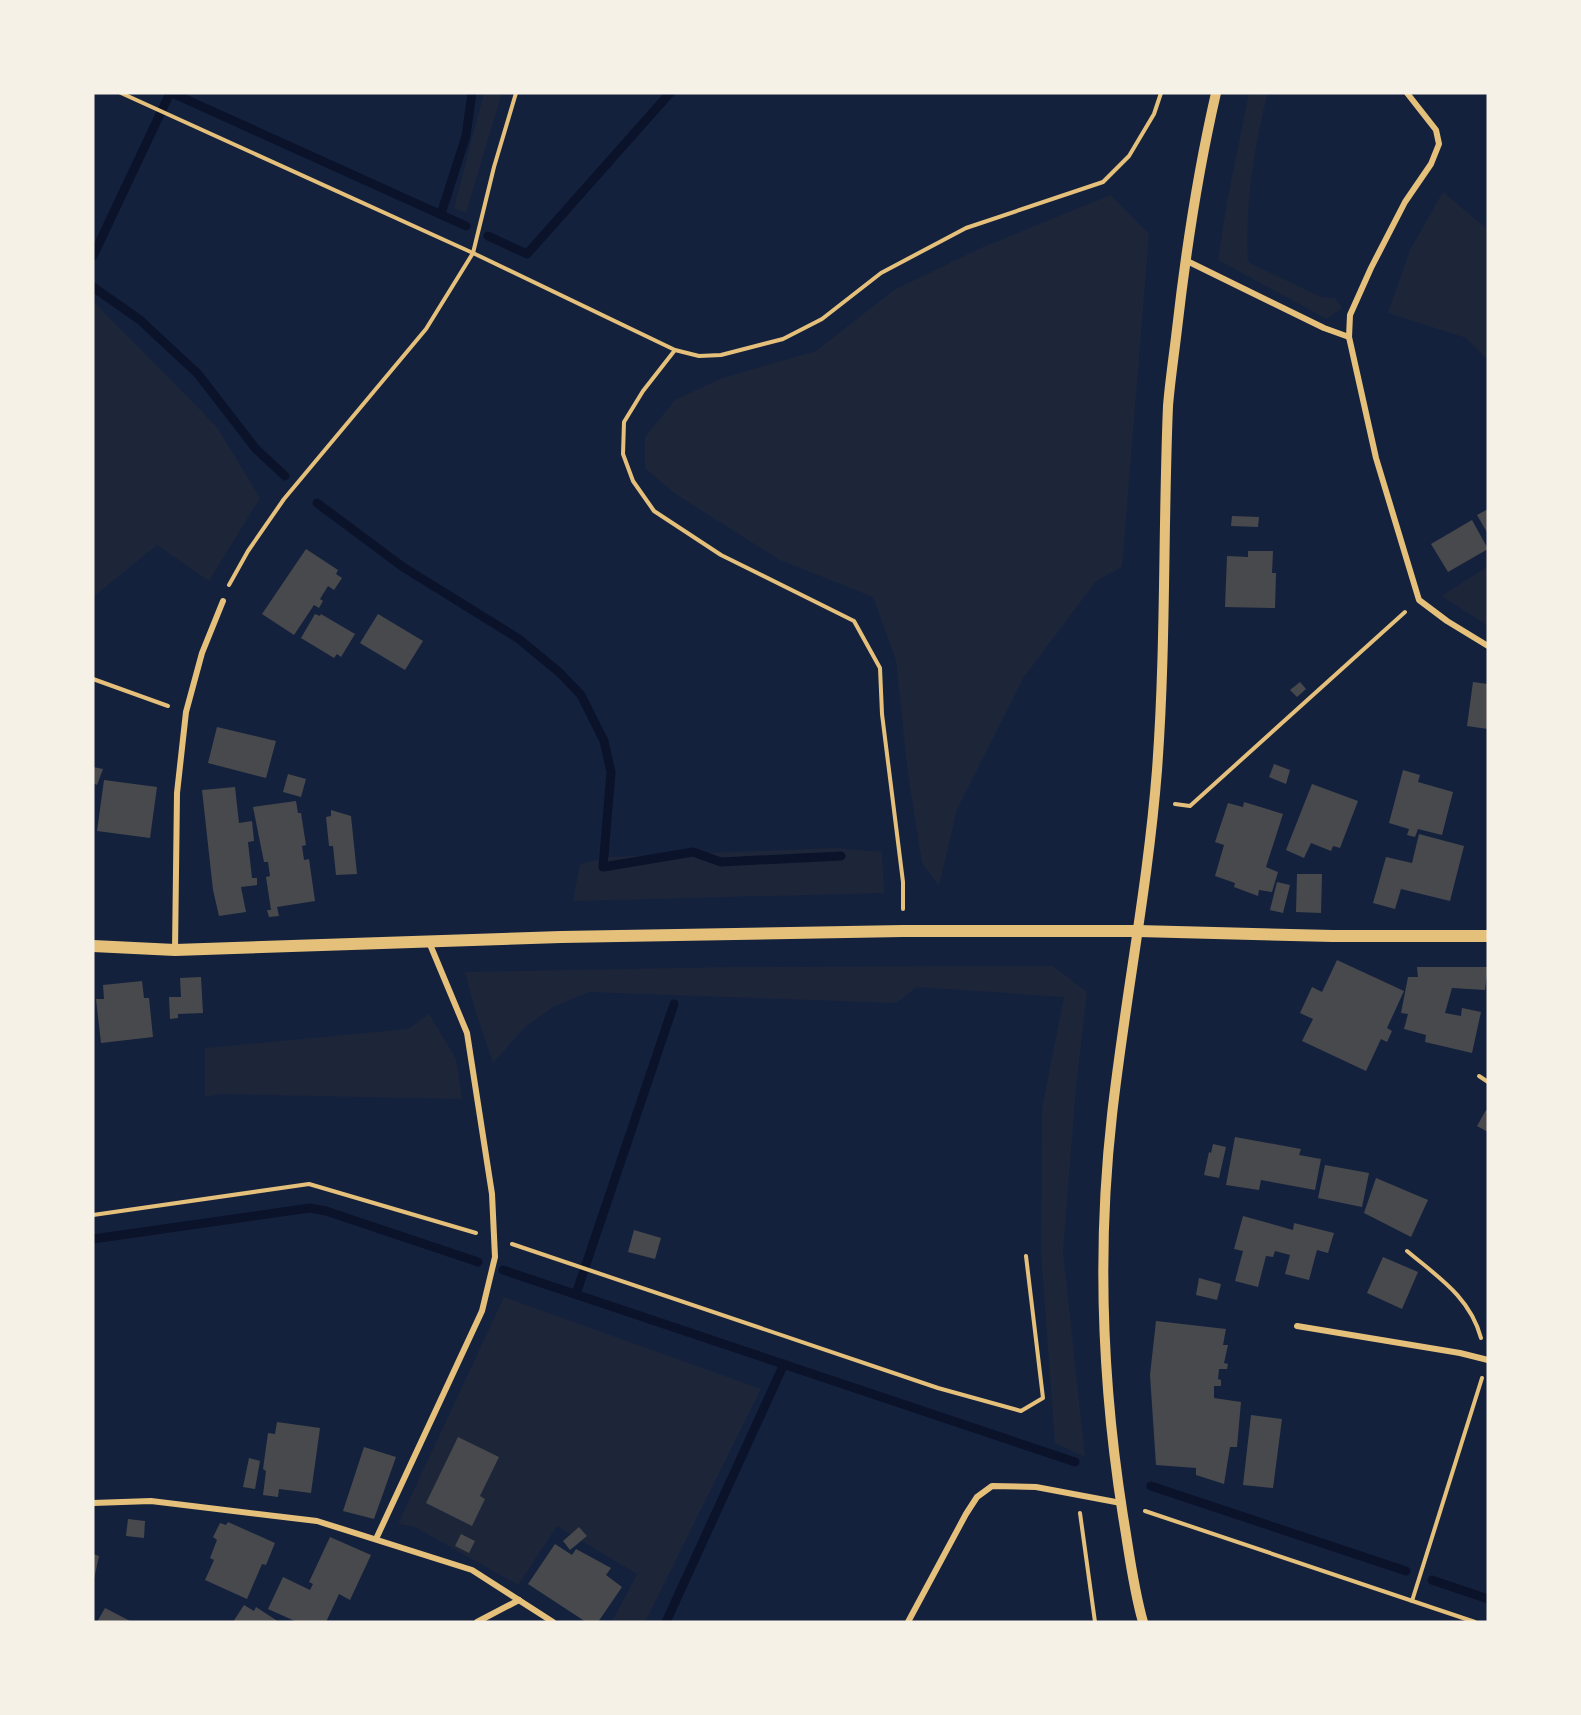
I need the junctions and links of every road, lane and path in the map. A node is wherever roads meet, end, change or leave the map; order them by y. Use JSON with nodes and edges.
{"nodes":[{"id":1,"x":121,"y":93,"type":"edge"},
{"id":2,"x":516,"y":93,"type":"edge"},
{"id":3,"x":1161,"y":93,"type":"edge"},
{"id":4,"x":1216,"y":93,"type":"edge"},
{"id":5,"x":1407,"y":93,"type":"edge"},
{"id":6,"x":473,"y":253,"type":"junction"},
{"id":7,"x":1185,"y":260,"type":"junction"},
{"id":8,"x":1349,"y":337,"type":"junction"},
{"id":9,"x":675,"y":350,"type":"junction"},
{"id":10,"x":1419,"y":600,"type":"junction"},
{"id":11,"x":223,"y":601,"type":"joint"},
{"id":12,"x":1488,"y":646,"type":"edge"},
{"id":13,"x":93,"y":679,"type":"edge"},
{"id":14,"x":186,"y":712,"type":"junction"},
{"id":15,"x":1154,"y":800,"type":"junction"},
{"id":16,"x":903,"y":931,"type":"junction"},
{"id":17,"x":1138,"y":931,"type":"junction"},
{"id":18,"x":1488,"y":936,"type":"edge"},
{"id":19,"x":429,"y":942,"type":"junction"},
{"id":20,"x":93,"y":946,"type":"edge"},
{"id":21,"x":175,"y":950,"type":"junction"},
{"id":22,"x":1479,"y":1076,"type":"dead end"},
{"id":23,"x":1488,"y":1082,"type":"edge"},
{"id":24,"x":93,"y":1215,"type":"edge"},
{"id":25,"x":495,"y":1238,"type":"junction"},
{"id":26,"x":1407,"y":1251,"type":"dead end"},
{"id":27,"x":1026,"y":1256,"type":"dead end"},
{"id":28,"x":1297,"y":1326,"type":"dead end"},
{"id":29,"x":1486,"y":1359,"type":"edge"},
{"id":30,"x":1078,"y":1494,"type":"junction"},
{"id":31,"x":93,"y":1503,"type":"edge"},
{"id":32,"x":1121,"y":1503,"type":"junction"},
{"id":33,"x":376,"y":1539,"type":"junction"},
{"id":34,"x":519,"y":1600,"type":"junction"},
{"id":35,"x":1412,"y":1601,"type":"junction"},
{"id":36,"x":477,"y":1622,"type":"edge"},
{"id":37,"x":553,"y":1622,"type":"edge"},
{"id":38,"x":908,"y":1622,"type":"edge"},
{"id":39,"x":1095,"y":1622,"type":"edge"},
{"id":40,"x":1143,"y":1622,"type":"edge"},
{"id":41,"x":1475,"y":1622,"type":"edge"}],
"edges":[{"from":1,"to":6,"type":"path"},
{"from":2,"to":6,"type":"path"},
{"from":3,"to":9,"type":"path"},
{"from":4,"to":7,"type":"street"},
{"from":5,"to":8,"type":"street"},
{"from":6,"to":9,"type":"path"},
{"from":6,"to":11,"type":"path"},
{"from":7,"to":8,"type":"street"},
{"from":7,"to":15,"type":"street"},
{"from":8,"to":10,"type":"street"},
{"from":9,"to":16,"type":"path"},
{"from":10,"to":12,"type":"street"},
{"from":10,"to":15,"type":"path"},
{"from":11,"to":14,"type":"street"},
{"from":13,"to":14,"type":"path"},
{"from":14,"to":21,"type":"street"},
{"from":15,"to":17,"type":"street"},
{"from":16,"to":17,"type":"main road"},
{"from":16,"to":19,"type":"main road"},
{"from":17,"to":18,"type":"main road"},
{"from":17,"to":32,"type":"street"},
{"from":19,"to":21,"type":"main road"},
{"from":19,"to":25,"type":"street"},
{"from":20,"to":21,"type":"main road"},
{"from":22,"to":23,"type":"path"},
{"from":24,"to":25,"type":"path"},
{"from":25,"to":27,"type":"path"},
{"from":25,"to":33,"type":"street"},
{"from":26,"to":29,"type":"path"},
{"from":28,"to":29,"type":"street"},
{"from":29,"to":35,"type":"path"},
{"from":30,"to":32,"type":"street"},
{"from":30,"to":38,"type":"street"},
{"from":30,"to":39,"type":"path"},
{"from":31,"to":33,"type":"street"},
{"from":32,"to":35,"type":"path"},
{"from":32,"to":40,"type":"street"},
{"from":33,"to":34,"type":"street"},
{"from":34,"to":36,"type":"street"},
{"from":34,"to":37,"type":"street"},
{"from":35,"to":41,"type":"path"}]}
